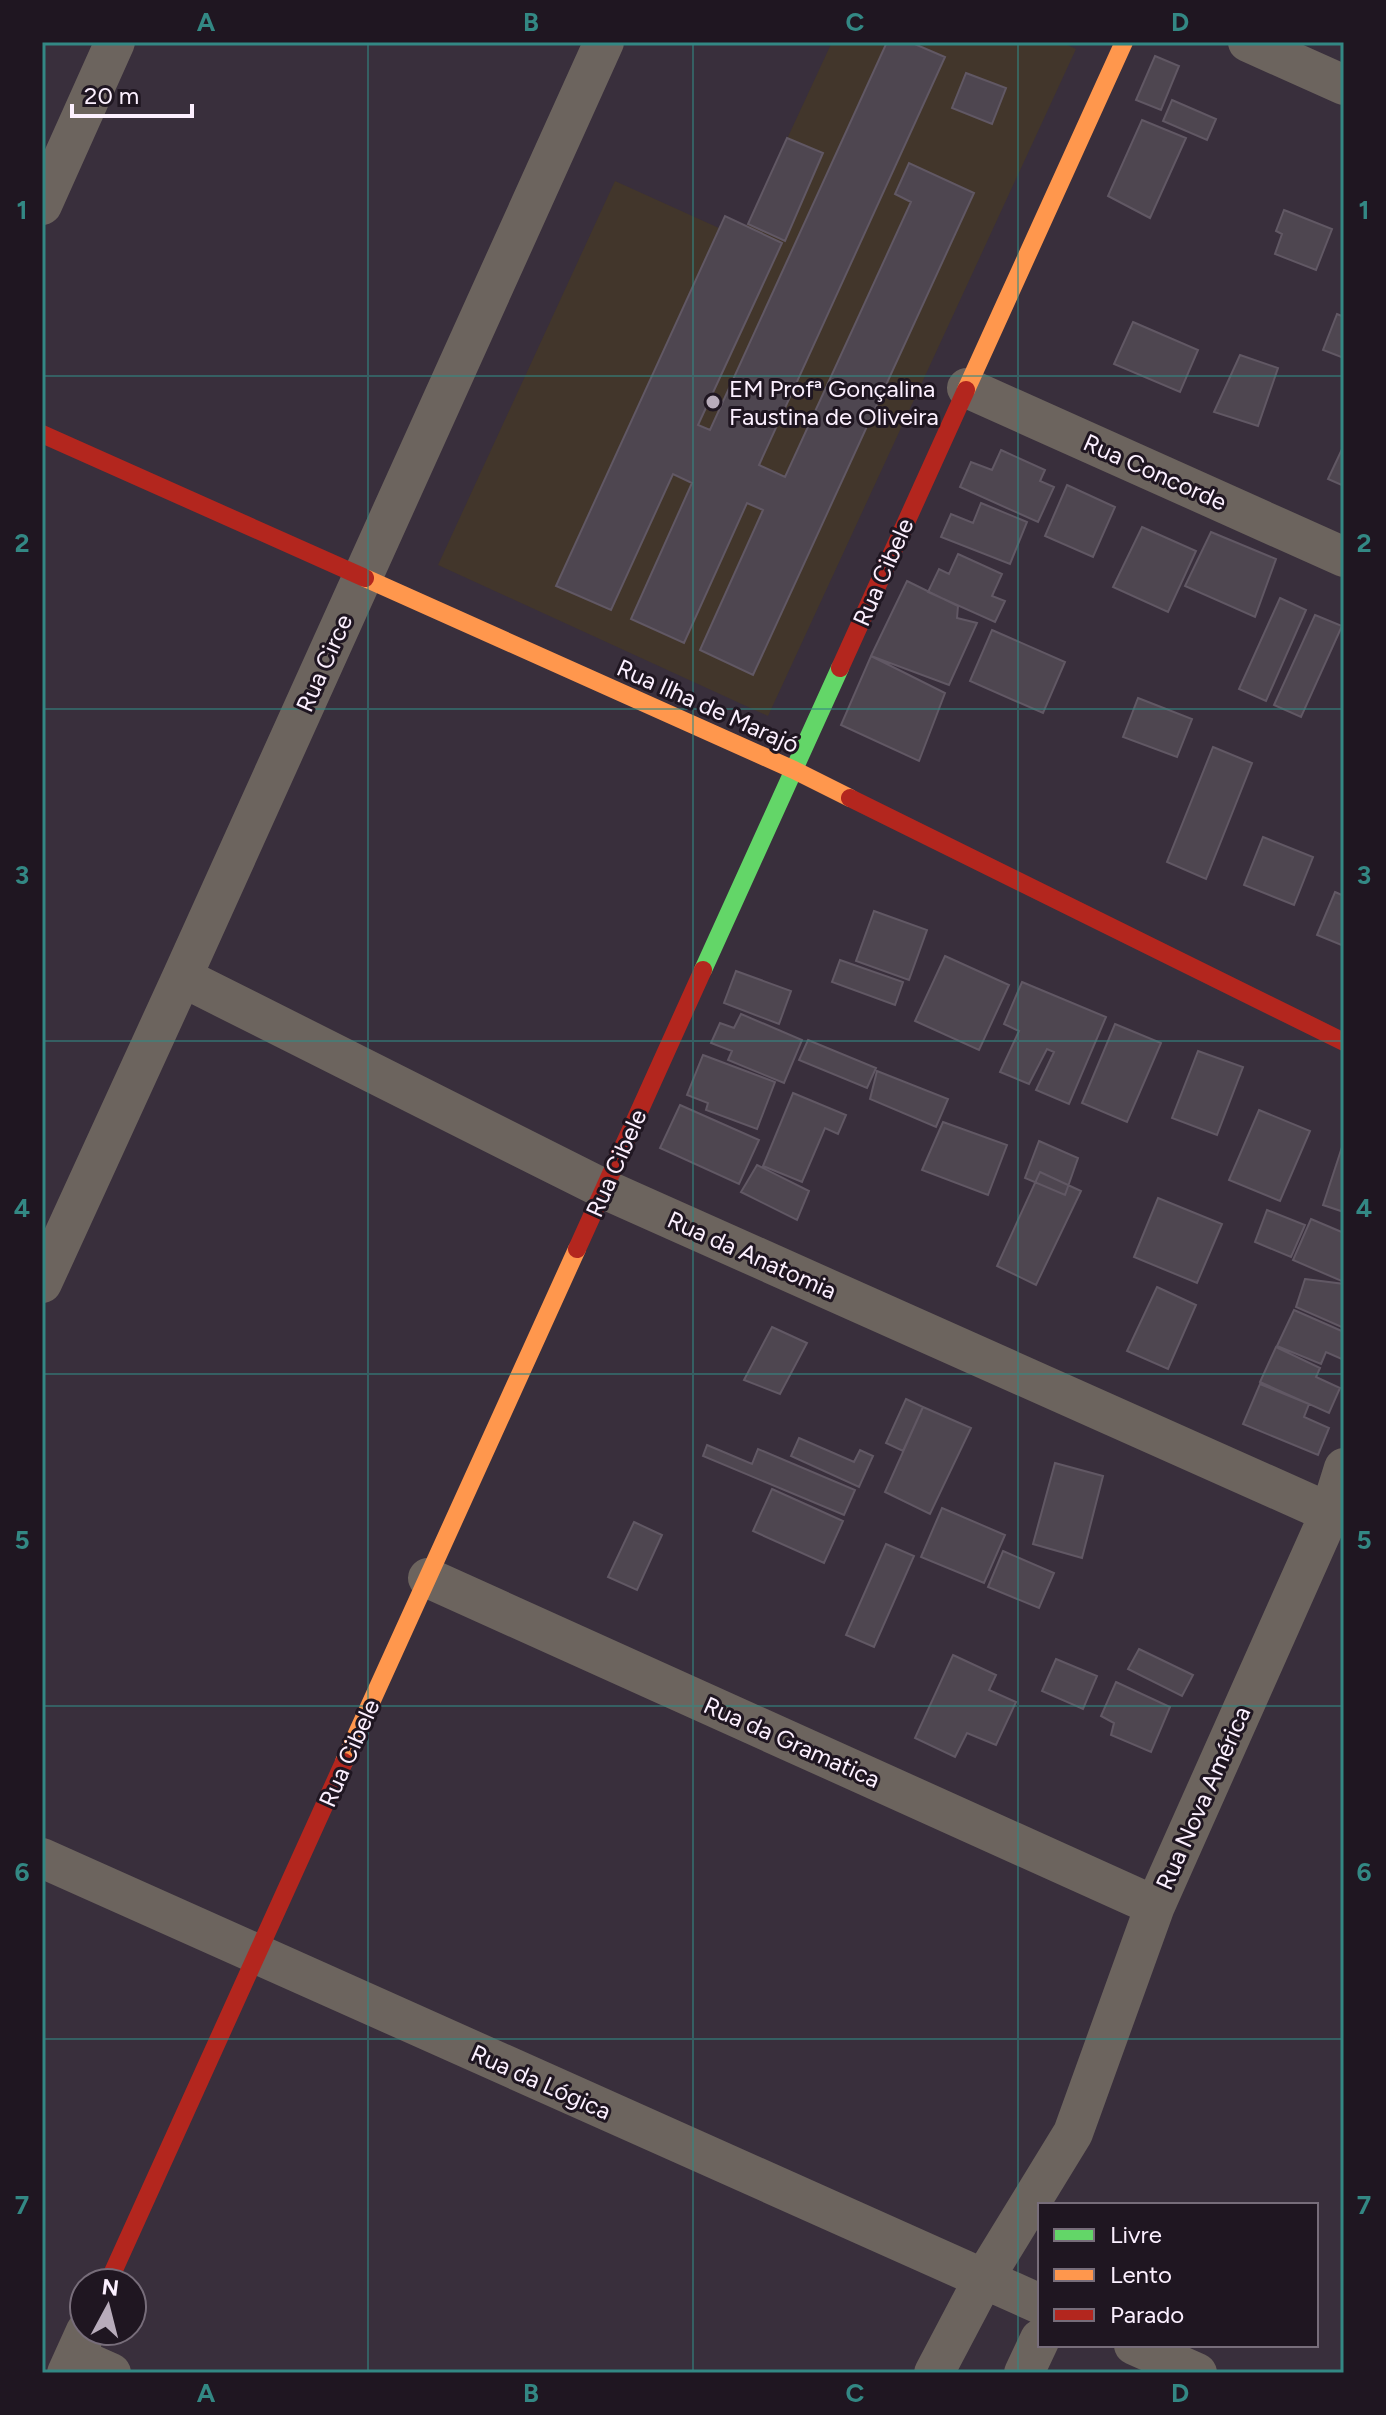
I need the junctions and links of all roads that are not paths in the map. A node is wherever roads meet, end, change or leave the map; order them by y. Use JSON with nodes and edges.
{"nodes":[{"id":1,"x":115,"y":42,"type":"edge"},
{"id":2,"x":604,"y":42,"type":"edge"},
{"id":3,"x":1124,"y":42,"type":"edge"},
{"id":4,"x":1248,"y":42,"type":"edge"},
{"id":5,"x":1344,"y":85,"type":"edge"},
{"id":6,"x":42,"y":205,"type":"edge"},
{"id":7,"x":967,"y":388,"type":"junction"},
{"id":8,"x":42,"y":434,"type":"edge"},
{"id":9,"x":1344,"y":557,"type":"edge"},
{"id":10,"x":362,"y":577,"type":"junction"},
{"id":11,"x":794,"y":770,"type":"junction"},
{"id":12,"x":182,"y":977,"type":"junction"},
{"id":13,"x":1344,"y":1042,"type":"edge"},
{"id":14,"x":604,"y":1189,"type":"junction"},
{"id":15,"x":42,"y":1283,"type":"edge"},
{"id":16,"x":1344,"y":1468,"type":"edge"},
{"id":17,"x":1330,"y":1513,"type":"junction"},
{"id":18,"x":428,"y":1578,"type":"junction"},
{"id":19,"x":42,"y":1858,"type":"edge"},
{"id":20,"x":1155,"y":1906,"type":"junction"},
{"id":21,"x":257,"y":1955,"type":"junction"},
{"id":22,"x":1073,"y":2133,"type":"junction"},
{"id":23,"x":1065,"y":2203,"type":"edge"},
{"id":24,"x":115,"y":2267,"type":"edge"},
{"id":25,"x":983,"y":2280,"type":"junction"},
{"id":26,"x":1038,"y":2303,"type":"edge"},
{"id":27,"x":1038,"y":2343,"type":"edge"},
{"id":28,"x":1138,"y":2347,"type":"edge"},
{"id":29,"x":76,"y":2354,"type":"edge"},
{"id":30,"x":111,"y":2373,"type":"edge"},
{"id":31,"x":934,"y":2373,"type":"edge"},
{"id":32,"x":1024,"y":2373,"type":"edge"},
{"id":33,"x":1197,"y":2373,"type":"edge"}],
"edges":[{"from":1,"to":6,"type":"street"},
{"from":2,"to":10,"type":"street","name":"Rua Circe"},
{"from":3,"to":7,"type":"street","name":"Rua Cibele"},
{"from":4,"to":5,"type":"street"},
{"from":7,"to":9,"type":"street","name":"Rua Concorde"},
{"from":7,"to":11,"type":"street","name":"Rua Cibele"},
{"from":8,"to":10,"type":"street","name":"Rua Ilha de Marajó"},
{"from":10,"to":11,"type":"street","name":"Rua Ilha de Marajó"},
{"from":10,"to":12,"type":"street","name":"Rua Circe"},
{"from":11,"to":13,"type":"street","name":"Rua Ilha de Marajó"},
{"from":11,"to":14,"type":"street","name":"Rua Cibele"},
{"from":12,"to":14,"type":"street","name":"Rua da Anatomia"},
{"from":12,"to":15,"type":"street","name":"Rua Circe"},
{"from":14,"to":17,"type":"street","name":"Rua da Anatomia"},
{"from":14,"to":18,"type":"street","name":"Rua Cibele"},
{"from":16,"to":17,"type":"street","name":"Rua Nova América"},
{"from":17,"to":20,"type":"street","name":"Rua Nova América"},
{"from":18,"to":20,"type":"street","name":"Rua da Gramatica"},
{"from":18,"to":21,"type":"street","name":"Rua Cibele"},
{"from":19,"to":21,"type":"street","name":"Rua da Lógica"},
{"from":20,"to":22,"type":"street","name":"Rua Nova América"},
{"from":21,"to":24,"type":"street","name":"Rua Cibele"},
{"from":21,"to":25,"type":"street","name":"Rua da Lógica"},
{"from":22,"to":23,"type":"street","name":"Rua Nova América"},
{"from":22,"to":25,"type":"street","name":"Rua Nova América"},
{"from":25,"to":26,"type":"street","name":"Rua da Lógica"},
{"from":25,"to":31,"type":"street","name":"Rua Nova América"},
{"from":27,"to":32,"type":"street"},
{"from":28,"to":33,"type":"street"},
{"from":29,"to":30,"type":"street"}]}
